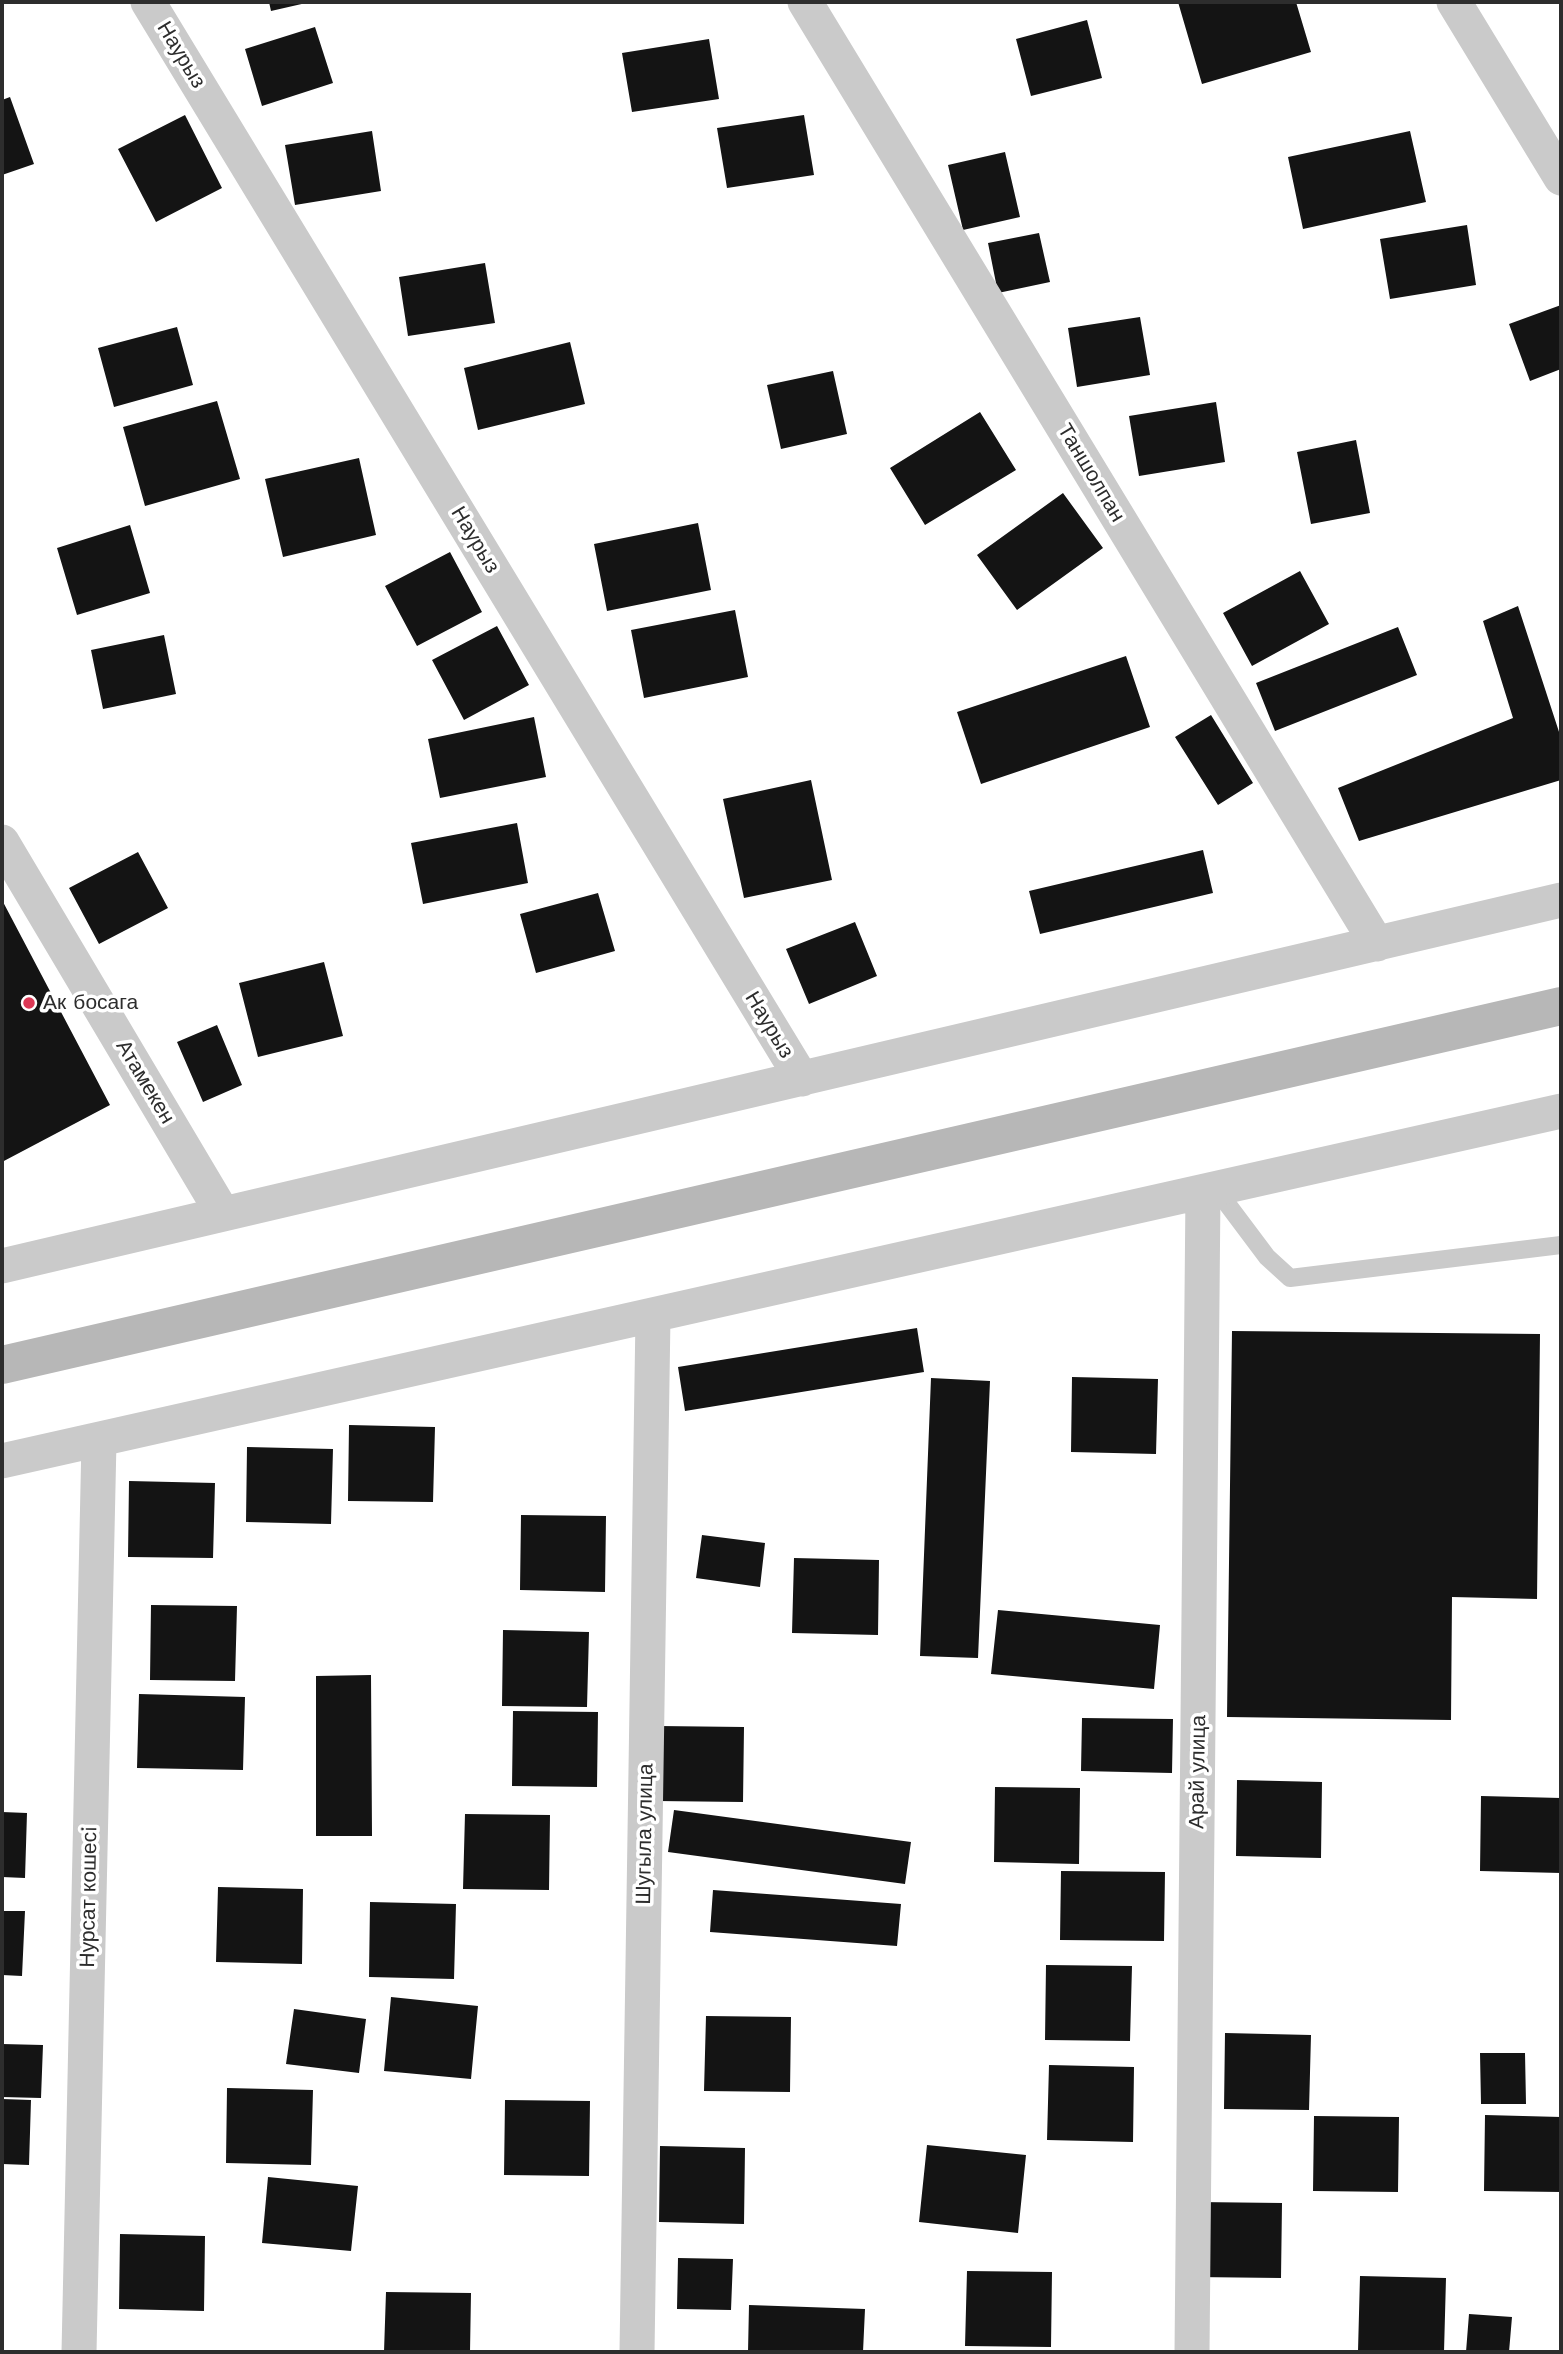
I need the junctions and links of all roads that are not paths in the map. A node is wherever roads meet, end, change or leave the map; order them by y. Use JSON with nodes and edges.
{"nodes":[{"id":1,"x":148,"y":2,"type":"edge"},
{"id":2,"x":805,"y":2,"type":"edge"},
{"id":3,"x":1454,"y":2,"type":"edge"},
{"id":4,"x":1561,"y":178,"type":"edge"},
{"id":5,"x":2,"y":842,"type":"edge"},
{"id":6,"x":1561,"y":900,"type":"edge"},
{"id":7,"x":1377,"y":944,"type":"junction"},
{"id":8,"x":1561,"y":1006,"type":"edge"},
{"id":9,"x":802,"y":1079,"type":"junction"},
{"id":10,"x":1561,"y":1111,"type":"edge"},
{"id":11,"x":1210,"y":1190,"type":"junction"},
{"id":12,"x":223,"y":1214,"type":"junction"},
{"id":13,"x":1561,"y":1245,"type":"edge"},
{"id":14,"x":2,"y":1266,"type":"edge"},
{"id":15,"x":653,"y":1316,"type":"junction"},
{"id":16,"x":2,"y":1365,"type":"edge"},
{"id":17,"x":99,"y":1441,"type":"junction"},
{"id":18,"x":2,"y":1461,"type":"edge"},
{"id":19,"x":79,"y":2352,"type":"edge"},
{"id":20,"x":637,"y":2352,"type":"edge"},
{"id":21,"x":1192,"y":2352,"type":"edge"}],
"edges":[{"from":1,"to":9,"type":"street","name":"Наурыз"},
{"from":2,"to":7,"type":"street","name":"Таншолпан"},
{"from":3,"to":4,"type":"street"},
{"from":5,"to":12,"type":"street","name":"Атамекен"},
{"from":6,"to":7,"type":"street"},
{"from":7,"to":9,"type":"street"},
{"from":8,"to":16,"type":"main road"},
{"from":9,"to":12,"type":"street"},
{"from":10,"to":11,"type":"street"},
{"from":11,"to":13,"type":"lane"},
{"from":11,"to":15,"type":"street"},
{"from":11,"to":21,"type":"street","name":"Арай улица"},
{"from":12,"to":14,"type":"street"},
{"from":15,"to":17,"type":"street"},
{"from":15,"to":20,"type":"street","name":"Шугыла улица"},
{"from":17,"to":18,"type":"street"},
{"from":17,"to":19,"type":"street","name":"Нурсат кошесi"}]}
